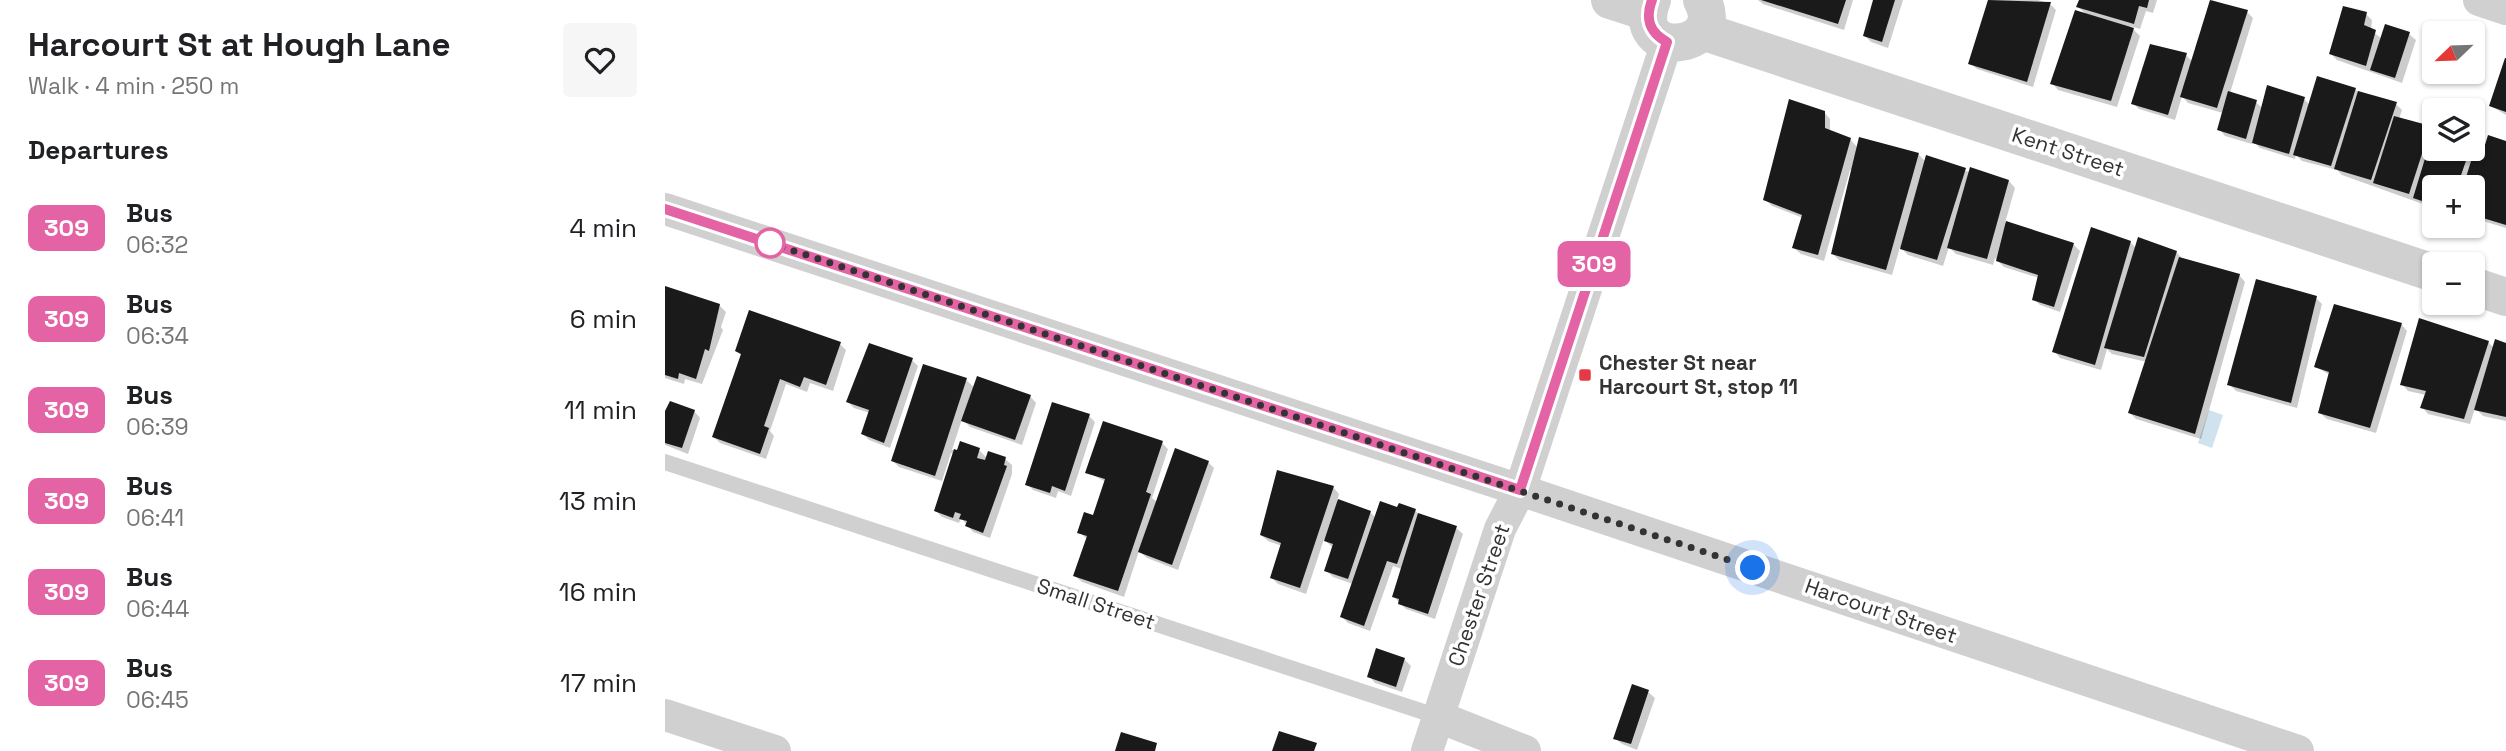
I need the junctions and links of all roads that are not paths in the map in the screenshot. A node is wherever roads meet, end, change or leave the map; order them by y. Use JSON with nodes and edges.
{"nodes":[{"id":1,"x":1610,"y":0,"type":"edge"},
{"id":2,"x":2479,"y":0,"type":"edge"},
{"id":3,"x":2506,"y":9,"type":"edge"},
{"id":4,"x":1674,"y":17,"type":"edge"},
{"id":5,"x":665,"y":209,"type":"edge"},
{"id":6,"x":2422,"y":269,"type":"edge"},
{"id":7,"x":2485,"y":290,"type":"edge"},
{"id":8,"x":2506,"y":297,"type":"edge"},
{"id":9,"x":665,"y":462,"type":"edge"},
{"id":10,"x":1520,"y":490,"type":"junction"},
{"id":11,"x":665,"y":715,"type":"edge"},
{"id":12,"x":1439,"y":717,"type":"junction"},
{"id":13,"x":775,"y":751,"type":"edge"},
{"id":14,"x":1427,"y":751,"type":"edge"},
{"id":15,"x":1525,"y":751,"type":"edge"},
{"id":16,"x":2298,"y":751,"type":"edge"}],
"edges":[{"from":1,"to":4,"type":"street","name":"Kent Street"},
{"from":2,"to":3,"type":"street"},
{"from":4,"to":6,"type":"street","name":"Kent Street"},
{"from":4,"to":10,"type":"street","name":"Chester Street"},
{"from":5,"to":10,"type":"street","name":"Harcourt Street"},
{"from":7,"to":8,"type":"street"},
{"from":9,"to":12,"type":"lane","name":"Small Street"},
{"from":10,"to":12,"type":"street","name":"Chester Street"},
{"from":10,"to":16,"type":"street","name":"Harcourt Street"},
{"from":11,"to":13,"type":"street"},
{"from":12,"to":14,"type":"street","name":"Chester Street"},
{"from":12,"to":15,"type":"street","name":"Small Street"}]}
